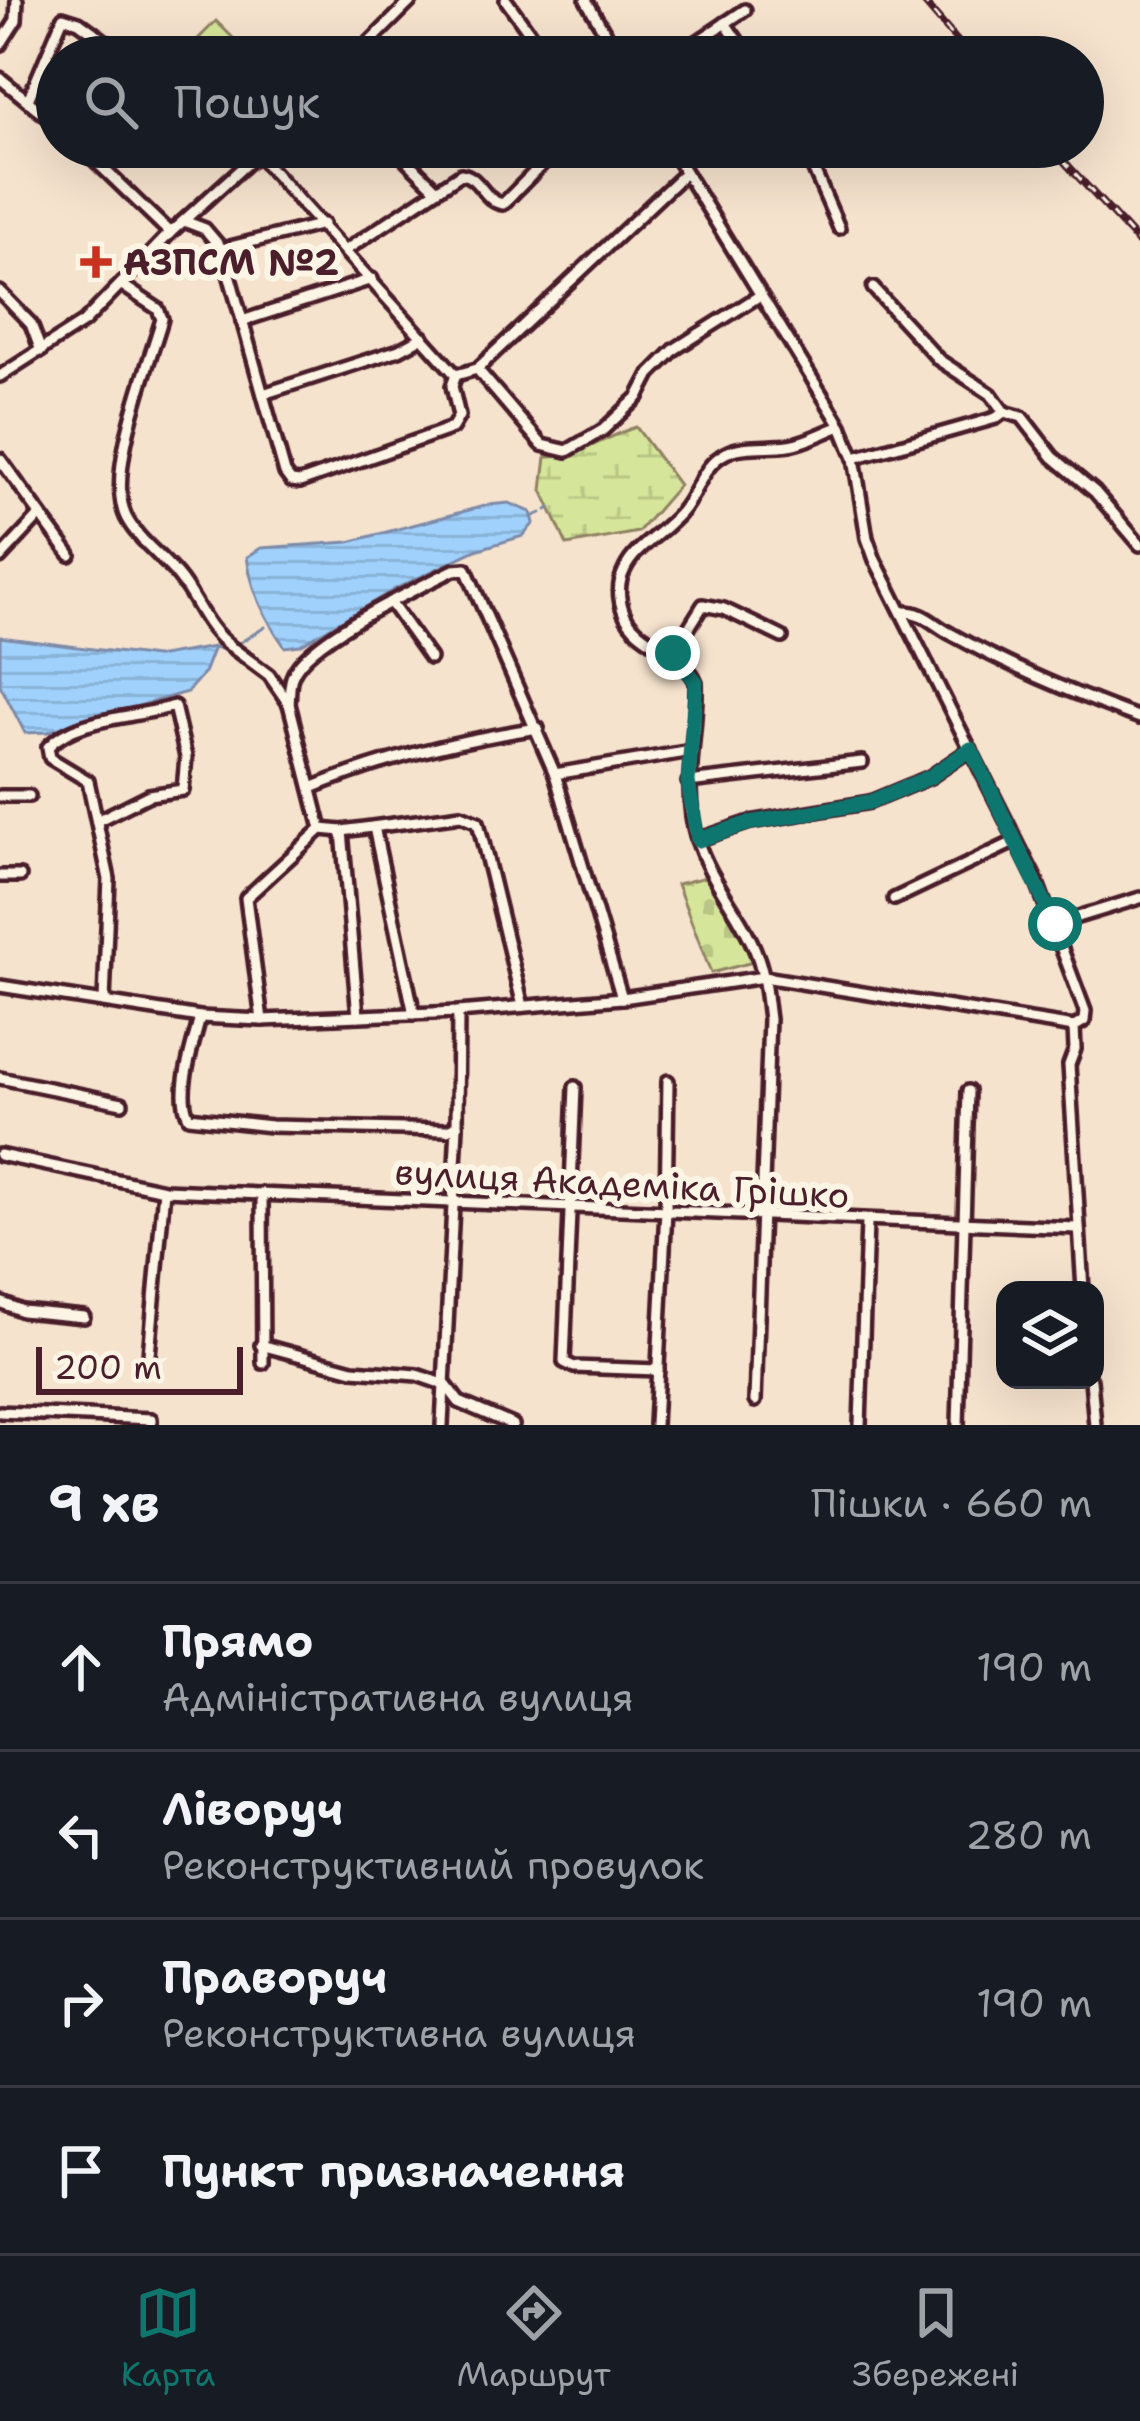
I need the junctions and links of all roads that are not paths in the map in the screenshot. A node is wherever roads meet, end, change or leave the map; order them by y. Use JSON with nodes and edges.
{"nodes":[{"id":1,"x":17,"y":0,"type":"edge"},
{"id":2,"x":412,"y":0,"type":"edge"},
{"id":3,"x":506,"y":0,"type":"edge"},
{"id":4,"x":586,"y":0,"type":"edge"},
{"id":5,"x":745,"y":10,"type":"dead end"},
{"id":6,"x":725,"y":23,"type":"junction"},
{"id":7,"x":55,"y":36,"type":"edge"},
{"id":8,"x":98,"y":36,"type":"edge"},
{"id":9,"x":376,"y":36,"type":"edge"},
{"id":10,"x":532,"y":36,"type":"edge"},
{"id":11,"x":607,"y":36,"type":"edge"},
{"id":12,"x":706,"y":36,"type":"edge"},
{"id":13,"x":734,"y":36,"type":"edge"},
{"id":14,"x":0,"y":44,"type":"edge"},
{"id":15,"x":0,"y":78,"type":"edge"},
{"id":16,"x":36,"y":81,"type":"edge"},
{"id":17,"x":28,"y":100,"type":"junction"},
{"id":18,"x":36,"y":107,"type":"edge"},
{"id":19,"x":103,"y":168,"type":"edge"},
{"id":20,"x":242,"y":168,"type":"edge"},
{"id":21,"x":275,"y":168,"type":"edge"},
{"id":22,"x":415,"y":168,"type":"edge"},
{"id":23,"x":538,"y":168,"type":"edge"},
{"id":24,"x":683,"y":168,"type":"edge"},
{"id":25,"x":813,"y":168,"type":"edge"},
{"id":26,"x":686,"y":173,"type":"junction"},
{"id":27,"x":435,"y":188,"type":"junction"},
{"id":28,"x":184,"y":221,"type":"junction"},
{"id":29,"x":323,"y":224,"type":"junction"},
{"id":30,"x":839,"y":228,"type":"dead end"},
{"id":31,"x":170,"y":233,"type":"junction"},
{"id":32,"x":222,"y":249,"type":"junction"},
{"id":33,"x":346,"y":250,"type":"junction"},
{"id":34,"x":372,"y":279,"type":"junction"},
{"id":35,"x":122,"y":285,"type":"junction"},
{"id":36,"x":873,"y":288,"type":"dead end"},
{"id":37,"x":0,"y":292,"type":"edge"},
{"id":38,"x":759,"y":296,"type":"junction"},
{"id":39,"x":242,"y":321,"type":"junction"},
{"id":40,"x":423,"y":338,"type":"junction"},
{"id":41,"x":41,"y":351,"type":"junction"},
{"id":42,"x":477,"y":369,"type":"junction"},
{"id":43,"x":456,"y":375,"type":"junction"},
{"id":44,"x":0,"y":376,"type":"edge"},
{"id":45,"x":263,"y":394,"type":"junction"},
{"id":46,"x":1004,"y":412,"type":"junction"},
{"id":47,"x":841,"y":426,"type":"junction"},
{"id":48,"x":854,"y":458,"type":"junction"},
{"id":49,"x":0,"y":459,"type":"edge"},
{"id":50,"x":40,"y":515,"type":"junction"},
{"id":51,"x":1140,"y":545,"type":"edge"},
{"id":52,"x":70,"y":555,"type":"dead end"},
{"id":53,"x":0,"y":558,"type":"edge"},
{"id":54,"x":390,"y":602,"type":"junction"},
{"id":55,"x":902,"y":612,"type":"junction"},
{"id":56,"x":782,"y":637,"type":"dead end"},
{"id":57,"x":673,"y":653,"type":"junction"},
{"id":58,"x":430,"y":658,"type":"dead end"},
{"id":59,"x":289,"y":704,"type":"junction"},
{"id":60,"x":1140,"y":718,"type":"edge"},
{"id":61,"x":538,"y":728,"type":"junction"},
{"id":62,"x":971,"y":749,"type":"junction"},
{"id":63,"x":691,"y":751,"type":"junction"},
{"id":64,"x":862,"y":761,"type":"dead end"},
{"id":65,"x":554,"y":774,"type":"junction"},
{"id":66,"x":688,"y":782,"type":"junction"},
{"id":67,"x":310,"y":788,"type":"junction"},
{"id":68,"x":0,"y":796,"type":"edge"},
{"id":69,"x":28,"y":796,"type":"dead end"},
{"id":70,"x":97,"y":821,"type":"junction"},
{"id":71,"x":374,"y":827,"type":"junction"},
{"id":72,"x":321,"y":829,"type":"junction"},
{"id":73,"x":342,"y":831,"type":"junction"},
{"id":74,"x":698,"y":840,"type":"junction"},
{"id":75,"x":1016,"y":841,"type":"junction"},
{"id":76,"x":0,"y":876,"type":"edge"},
{"id":77,"x":20,"y":876,"type":"dead end"},
{"id":78,"x":894,"y":898,"type":"dead end"},
{"id":79,"x":1140,"y":898,"type":"edge"},
{"id":80,"x":1055,"y":924,"type":"junction"},
{"id":81,"x":764,"y":977,"type":"junction"},
{"id":82,"x":0,"y":986,"type":"edge"},
{"id":83,"x":622,"y":998,"type":"junction"},
{"id":84,"x":104,"y":1001,"type":"junction"},
{"id":85,"x":524,"y":1006,"type":"junction"},
{"id":86,"x":458,"y":1012,"type":"junction"},
{"id":87,"x":414,"y":1015,"type":"junction"},
{"id":88,"x":358,"y":1016,"type":"junction"},
{"id":89,"x":200,"y":1017,"type":"junction"},
{"id":90,"x":262,"y":1020,"type":"junction"},
{"id":91,"x":1074,"y":1027,"type":"junction"},
{"id":92,"x":0,"y":1078,"type":"edge"},
{"id":93,"x":668,"y":1081,"type":"dead end"},
{"id":94,"x":575,"y":1087,"type":"dead end"},
{"id":95,"x":968,"y":1091,"type":"dead end"},
{"id":96,"x":122,"y":1103,"type":"dead end"},
{"id":97,"x":457,"y":1126,"type":"junction"},
{"id":98,"x":0,"y":1155,"type":"edge"},
{"id":99,"x":164,"y":1190,"type":"junction"},
{"id":100,"x":262,"y":1193,"type":"junction"},
{"id":101,"x":451,"y":1202,"type":"junction"},
{"id":102,"x":570,"y":1208,"type":"junction"},
{"id":103,"x":666,"y":1210,"type":"junction"},
{"id":104,"x":761,"y":1216,"type":"junction"},
{"id":105,"x":867,"y":1222,"type":"junction"},
{"id":106,"x":962,"y":1225,"type":"junction"},
{"id":107,"x":1077,"y":1228,"type":"junction"},
{"id":108,"x":1082,"y":1281,"type":"edge"},
{"id":109,"x":0,"y":1302,"type":"edge"},
{"id":110,"x":85,"y":1316,"type":"dead end"},
{"id":111,"x":261,"y":1345,"type":"junction"},
{"id":112,"x":149,"y":1355,"type":"dead end"},
{"id":113,"x":263,"y":1363,"type":"dead end"},
{"id":114,"x":658,"y":1370,"type":"junction"},
{"id":115,"x":446,"y":1385,"type":"junction"},
{"id":116,"x":1091,"y":1389,"type":"edge"},
{"id":117,"x":755,"y":1401,"type":"dead end"},
{"id":118,"x":0,"y":1412,"type":"edge"},
{"id":119,"x":959,"y":1419,"type":"edge"},
{"id":120,"x":151,"y":1422,"type":"edge"},
{"id":121,"x":442,"y":1425,"type":"edge"},
{"id":122,"x":513,"y":1425,"type":"edge"},
{"id":123,"x":655,"y":1425,"type":"edge"},
{"id":124,"x":860,"y":1425,"type":"edge"},
{"id":125,"x":1094,"y":1425,"type":"edge"}],
"edges":[{"from":1,"to":14,"type":"street"},
{"from":2,"to":9,"type":"street"},
{"from":3,"to":10,"type":"street"},
{"from":4,"to":11,"type":"street"},
{"from":5,"to":6,"type":"street"},
{"from":6,"to":12,"type":"street"},
{"from":6,"to":13,"type":"street"},
{"from":7,"to":8,"type":"street"},
{"from":15,"to":17,"type":"street"},
{"from":16,"to":17,"type":"street"},
{"from":17,"to":18,"type":"street"},
{"from":19,"to":31,"type":"street"},
{"from":20,"to":28,"type":"street"},
{"from":21,"to":29,"type":"street"},
{"from":22,"to":27,"type":"street"},
{"from":23,"to":27,"type":"street"},
{"from":24,"to":26,"type":"street"},
{"from":25,"to":30,"type":"street"},
{"from":26,"to":38,"type":"street"},
{"from":26,"to":42,"type":"street"},
{"from":27,"to":33,"type":"street"},
{"from":28,"to":31,"type":"street"},
{"from":28,"to":32,"type":"street"},
{"from":29,"to":32,"type":"street"},
{"from":29,"to":33,"type":"street"},
{"from":31,"to":35,"type":"street"},
{"from":32,"to":39,"type":"street"},
{"from":33,"to":34,"type":"street"},
{"from":34,"to":39,"type":"street"},
{"from":34,"to":40,"type":"street"},
{"from":35,"to":41,"type":"street"},
{"from":35,"to":59,"type":"street"},
{"from":36,"to":46,"type":"street"},
{"from":37,"to":41,"type":"street"},
{"from":38,"to":42,"type":"street"},
{"from":38,"to":47,"type":"street"},
{"from":39,"to":45,"type":"street"},
{"from":40,"to":43,"type":"street"},
{"from":40,"to":45,"type":"street"},
{"from":41,"to":44,"type":"street"},
{"from":42,"to":43,"type":"street"},
{"from":43,"to":45,"type":"street"},
{"from":46,"to":48,"type":"street"},
{"from":46,"to":51,"type":"street"},
{"from":47,"to":48,"type":"street"},
{"from":47,"to":57,"type":"street"},
{"from":48,"to":55,"type":"street"},
{"from":49,"to":50,"type":"street"},
{"from":50,"to":52,"type":"street"},
{"from":50,"to":53,"type":"street"},
{"from":54,"to":58,"type":"street"},
{"from":54,"to":59,"type":"street"},
{"from":54,"to":61,"type":"street"},
{"from":55,"to":60,"type":"street"},
{"from":55,"to":62,"type":"street"},
{"from":56,"to":57,"type":"street"},
{"from":57,"to":63,"type":"street"},
{"from":59,"to":67,"type":"street"},
{"from":61,"to":65,"type":"street"},
{"from":61,"to":67,"type":"street"},
{"from":62,"to":74,"type":"street"},
{"from":62,"to":75,"type":"street"},
{"from":63,"to":65,"type":"street"},
{"from":63,"to":66,"type":"street"},
{"from":64,"to":66,"type":"street"},
{"from":65,"to":83,"type":"street"},
{"from":66,"to":74,"type":"street"},
{"from":67,"to":72,"type":"street"},
{"from":68,"to":69,"type":"street"},
{"from":70,"to":70,"type":"street"},
{"from":70,"to":84,"type":"street"},
{"from":71,"to":73,"type":"street"},
{"from":71,"to":85,"type":"street"},
{"from":71,"to":87,"type":"street"},
{"from":72,"to":73,"type":"street"},
{"from":72,"to":90,"type":"street"},
{"from":73,"to":88,"type":"street"},
{"from":74,"to":81,"type":"street"},
{"from":75,"to":78,"type":"street"},
{"from":75,"to":80,"type":"street"},
{"from":76,"to":77,"type":"street"},
{"from":79,"to":80,"type":"street"},
{"from":80,"to":91,"type":"street"},
{"from":81,"to":83,"type":"street"},
{"from":81,"to":91,"type":"street"},
{"from":81,"to":104,"type":"street"},
{"from":82,"to":84,"type":"street"},
{"from":83,"to":85,"type":"street"},
{"from":84,"to":89,"type":"street"},
{"from":85,"to":86,"type":"street"},
{"from":86,"to":87,"type":"street"},
{"from":86,"to":97,"type":"street"},
{"from":87,"to":88,"type":"street"},
{"from":88,"to":90,"type":"street"},
{"from":89,"to":90,"type":"street"},
{"from":89,"to":97,"type":"street"},
{"from":91,"to":107,"type":"street"},
{"from":92,"to":96,"type":"street"},
{"from":93,"to":103,"type":"street"},
{"from":94,"to":102,"type":"street"},
{"from":95,"to":106,"type":"street"},
{"from":97,"to":101,"type":"street"},
{"from":98,"to":99,"type":"street","name":"вулиця Академіка Грішко"},
{"from":99,"to":100,"type":"street","name":"вулиця Академіка Грішко"},
{"from":99,"to":112,"type":"street"},
{"from":100,"to":101,"type":"street","name":"вулиця Академіка Грішко"},
{"from":100,"to":111,"type":"street"},
{"from":101,"to":102,"type":"street","name":"вулиця Академіка Грішко"},
{"from":101,"to":115,"type":"street"},
{"from":102,"to":103,"type":"street","name":"вулиця Академіка Грішко"},
{"from":102,"to":114,"type":"street"},
{"from":103,"to":104,"type":"street","name":"вулиця Академіка Грішко"},
{"from":103,"to":114,"type":"street"},
{"from":104,"to":105,"type":"street","name":"вулиця Академіка Грішко"},
{"from":104,"to":117,"type":"street"},
{"from":105,"to":106,"type":"street","name":"вулиця Академіка Грішко"},
{"from":105,"to":124,"type":"street"},
{"from":106,"to":107,"type":"street","name":"вулиця Академіка Грішко"},
{"from":106,"to":119,"type":"street"},
{"from":107,"to":108,"type":"street"},
{"from":109,"to":110,"type":"street"},
{"from":111,"to":113,"type":"street"},
{"from":111,"to":115,"type":"street"},
{"from":114,"to":123,"type":"street"},
{"from":115,"to":121,"type":"street"},
{"from":115,"to":122,"type":"street"},
{"from":116,"to":125,"type":"street"},
{"from":118,"to":120,"type":"street"}]}
